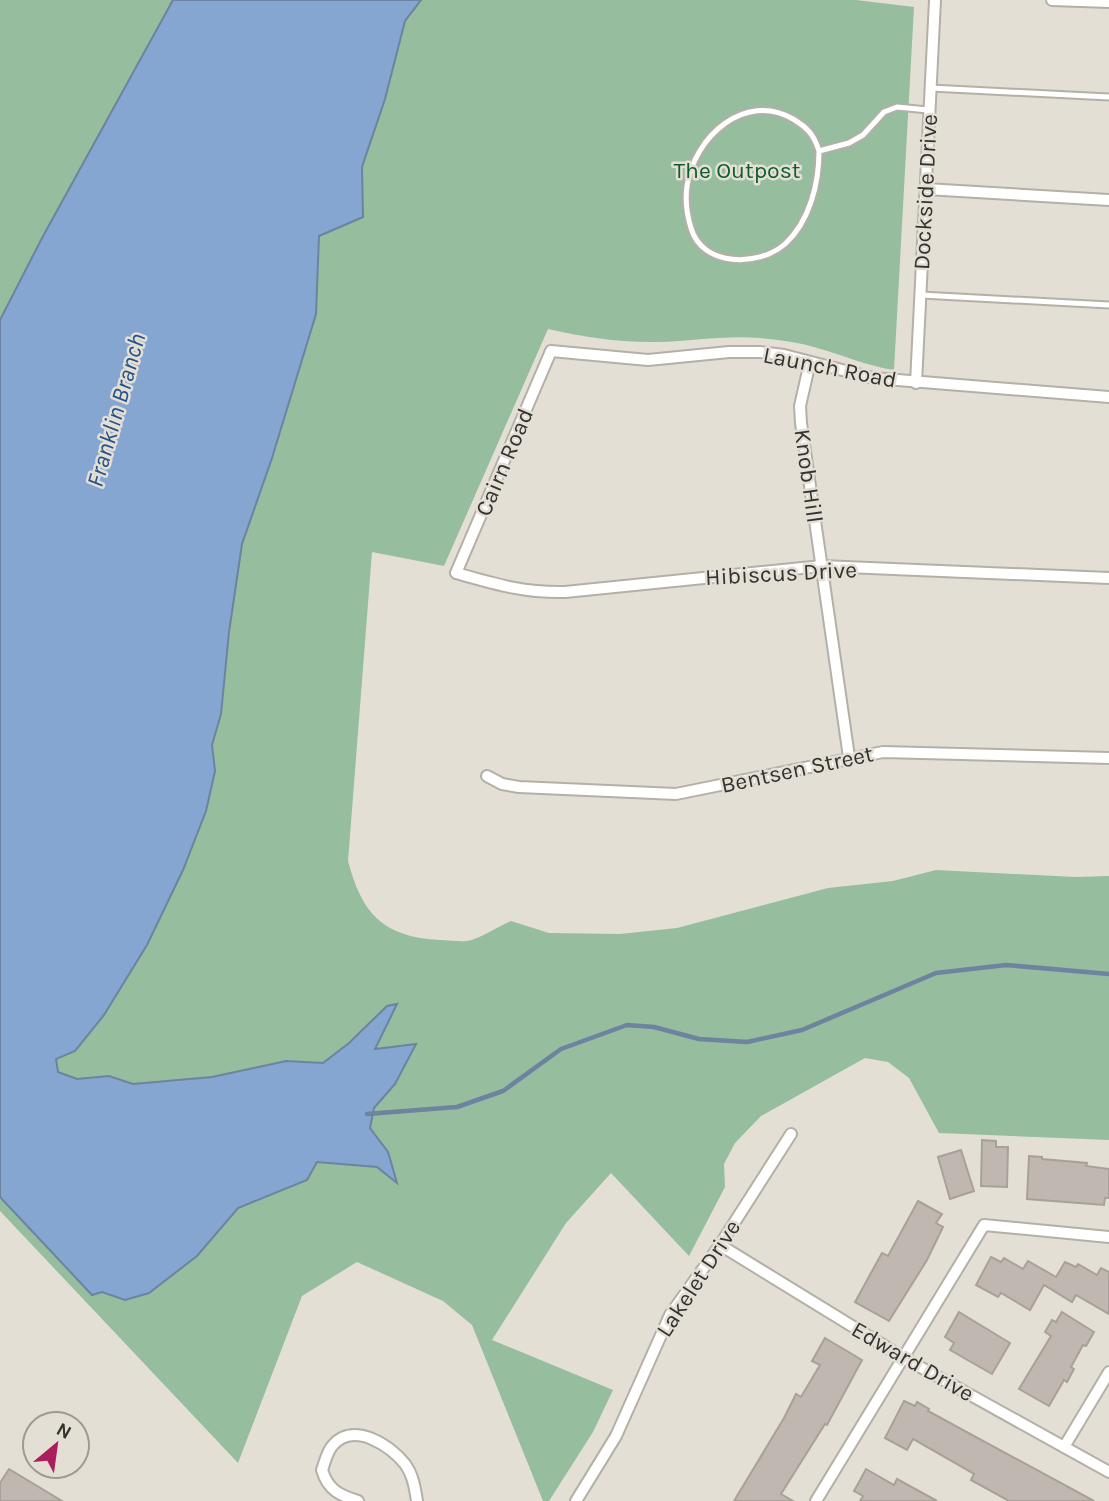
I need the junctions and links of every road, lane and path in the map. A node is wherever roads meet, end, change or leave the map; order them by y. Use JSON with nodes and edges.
{"nodes":[{"id":1,"x":935,"y":0,"type":"edge"},
{"id":2,"x":1052,"y":0,"type":"edge"},
{"id":3,"x":1109,"y":2,"type":"edge"},
{"id":4,"x":931,"y":88,"type":"junction"},
{"id":5,"x":1109,"y":97,"type":"edge"},
{"id":6,"x":928,"y":110,"type":"junction"},
{"id":7,"x":819,"y":151,"type":"junction"},
{"id":8,"x":926,"y":189,"type":"junction"},
{"id":9,"x":1109,"y":200,"type":"edge"},
{"id":10,"x":920,"y":295,"type":"junction"},
{"id":11,"x":1109,"y":305,"type":"edge"},
{"id":12,"x":551,"y":351,"type":"joint"},
{"id":13,"x":810,"y":362,"type":"junction"},
{"id":14,"x":916,"y":383,"type":"junction"},
{"id":15,"x":1109,"y":397,"type":"edge"},
{"id":16,"x":822,"y":566,"type":"junction"},
{"id":17,"x":456,"y":573,"type":"joint"},
{"id":18,"x":1109,"y":578,"type":"edge"},
{"id":19,"x":849,"y":757,"type":"junction"},
{"id":20,"x":1109,"y":758,"type":"edge"},
{"id":21,"x":487,"y":776,"type":"dead end"},
{"id":22,"x":791,"y":1135,"type":"dead end"},
{"id":23,"x":1109,"y":1237,"type":"edge"},
{"id":24,"x":720,"y":1245,"type":"junction"},
{"id":25,"x":904,"y":1358,"type":"junction"},
{"id":26,"x":1109,"y":1372,"type":"edge"},
{"id":27,"x":1064,"y":1447,"type":"junction"},
{"id":28,"x":1109,"y":1472,"type":"edge"},
{"id":29,"x":358,"y":1501,"type":"edge"},
{"id":30,"x":417,"y":1501,"type":"edge"},
{"id":31,"x":576,"y":1501,"type":"edge"},
{"id":32,"x":816,"y":1501,"type":"edge"}],
"edges":[{"from":1,"to":4,"type":"street","name":"Dockside Drive"},
{"from":2,"to":3,"type":"street"},
{"from":4,"to":5,"type":"lane"},
{"from":4,"to":6,"type":"street","name":"Dockside Drive"},
{"from":6,"to":7,"type":"lane"},
{"from":6,"to":8,"type":"street","name":"Dockside Drive"},
{"from":7,"to":7,"type":"lane"},
{"from":8,"to":9,"type":"street"},
{"from":8,"to":10,"type":"street","name":"Dockside Drive"},
{"from":10,"to":11,"type":"lane"},
{"from":10,"to":14,"type":"street","name":"Dockside Drive"},
{"from":12,"to":13,"type":"street","name":"Launch Road"},
{"from":12,"to":17,"type":"street","name":"Cairn Road"},
{"from":13,"to":14,"type":"street","name":"Launch Road"},
{"from":13,"to":16,"type":"street","name":"Knob Hill"},
{"from":14,"to":15,"type":"street","name":"Launch Road"},
{"from":16,"to":17,"type":"street","name":"Hibiscus Drive"},
{"from":16,"to":18,"type":"street","name":"Hibiscus Drive"},
{"from":16,"to":19,"type":"street","name":"Knob Hill"},
{"from":19,"to":20,"type":"street","name":"Bentsen Street"},
{"from":19,"to":21,"type":"street","name":"Bentsen Street"},
{"from":22,"to":24,"type":"street","name":"Lakelet Drive"},
{"from":23,"to":25,"type":"street"},
{"from":24,"to":25,"type":"street","name":"Edward Drive"},
{"from":24,"to":31,"type":"street","name":"Lakelet Drive"},
{"from":25,"to":27,"type":"street","name":"Edward Drive"},
{"from":25,"to":32,"type":"street"},
{"from":26,"to":27,"type":"street"},
{"from":27,"to":28,"type":"street","name":"Edward Drive"},
{"from":29,"to":30,"type":"street"}]}
